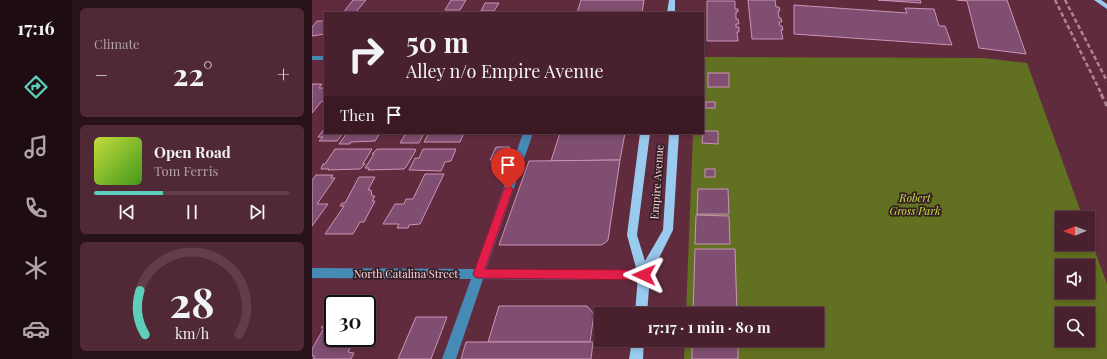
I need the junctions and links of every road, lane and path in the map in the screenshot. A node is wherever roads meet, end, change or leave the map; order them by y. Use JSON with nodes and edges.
{"nodes":[{"id":1,"x":672,"y":0,"type":"edge"},
{"id":2,"x":1097,"y":0,"type":"edge"},
{"id":3,"x":1107,"y":7,"type":"edge"},
{"id":4,"x":671,"y":12,"type":"edge"},
{"id":5,"x":312,"y":58,"type":"edge"},
{"id":6,"x":324,"y":58,"type":"edge"},
{"id":7,"x":528,"y":134,"type":"edge"},
{"id":8,"x":646,"y":134,"type":"edge"},
{"id":9,"x":674,"y":134,"type":"edge"},
{"id":10,"x":312,"y":274,"type":"edge"},
{"id":11,"x":478,"y":274,"type":"junction"},
{"id":12,"x":644,"y":275,"type":"junction"},
{"id":13,"x":642,"y":307,"type":"edge"},
{"id":14,"x":637,"y":347,"type":"edge"},
{"id":15,"x":449,"y":359,"type":"edge"},
{"id":16,"x":636,"y":359,"type":"edge"}],
"edges":[{"from":1,"to":4,"type":"main road"},
{"from":2,"to":3,"type":"main road"},
{"from":5,"to":6,"type":"street"},
{"from":7,"to":11,"type":"street"},
{"from":8,"to":12,"type":"main road","name":"Empire Avenue"},
{"from":9,"to":12,"type":"main road","name":"Empire Avenue"},
{"from":10,"to":11,"type":"street","name":"North Catalina Street"},
{"from":11,"to":12,"type":"street","name":"North Catalina Street"},
{"from":11,"to":15,"type":"street"},
{"from":12,"to":13,"type":"main road","name":"Empire Avenue"},
{"from":14,"to":16,"type":"main road"}]}
